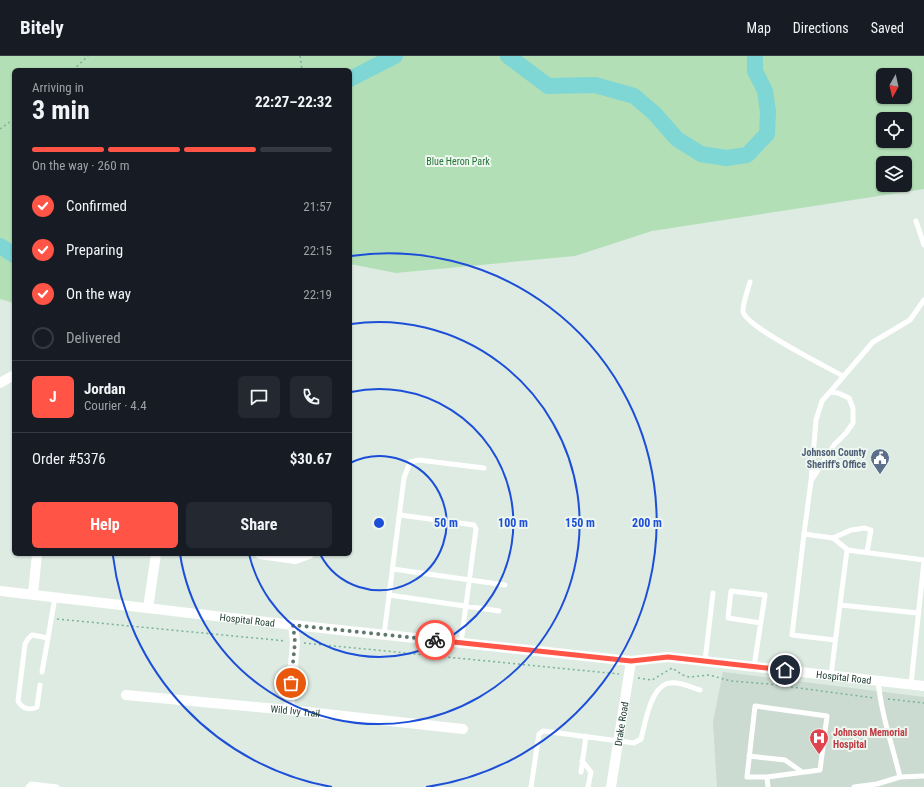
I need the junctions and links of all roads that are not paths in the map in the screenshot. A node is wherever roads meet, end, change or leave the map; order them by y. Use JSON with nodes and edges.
{"nodes":[{"id":1,"x":916,"y":221,"type":"dead end"},
{"id":2,"x":924,"y":244,"type":"edge"},
{"id":3,"x":750,"y":282,"type":"dead end"},
{"id":4,"x":924,"y":300,"type":"edge"},
{"id":5,"x":843,"y":376,"type":"junction"},
{"id":6,"x":12,"y":377,"type":"edge"},
{"id":7,"x":0,"y":383,"type":"edge"},
{"id":8,"x":830,"y":392,"type":"junction"},
{"id":9,"x":484,"y":468,"type":"dead end"},
{"id":10,"x":810,"y":481,"type":"junction"},
{"id":11,"x":400,"y":515,"type":"junction"},
{"id":12,"x":804,"y":534,"type":"junction"},
{"id":13,"x":834,"y":538,"type":"junction"},
{"id":14,"x":848,"y":550,"type":"junction"},
{"id":15,"x":867,"y":552,"type":"junction"},
{"id":16,"x":37,"y":556,"type":"edge"},
{"id":17,"x":156,"y":556,"type":"edge"},
{"id":18,"x":274,"y":556,"type":"edge"},
{"id":19,"x":303,"y":556,"type":"edge"},
{"id":20,"x":924,"y":560,"type":"edge"},
{"id":21,"x":393,"y":569,"type":"junction"},
{"id":22,"x":469,"y":580,"type":"junction"},
{"id":23,"x":505,"y":585,"type":"dead end"},
{"id":24,"x":0,"y":591,"type":"edge"},
{"id":25,"x":713,"y":593,"type":"dead end"},
{"id":26,"x":33,"y":594,"type":"junction"},
{"id":27,"x":389,"y":595,"type":"junction"},
{"id":28,"x":55,"y":597,"type":"junction"},
{"id":29,"x":840,"y":605,"type":"junction"},
{"id":30,"x":466,"y":606,"type":"junction"},
{"id":31,"x":148,"y":608,"type":"junction"},
{"id":32,"x":499,"y":611,"type":"dead end"},
{"id":33,"x":918,"y":613,"type":"junction"},
{"id":34,"x":761,"y":623,"type":"junction"},
{"id":35,"x":293,"y":625,"type":"junction"},
{"id":36,"x":384,"y":635,"type":"junction"},
{"id":37,"x":48,"y":638,"type":"junction"},
{"id":38,"x":835,"y":640,"type":"junction"},
{"id":39,"x":461,"y":643,"type":"junction"},
{"id":40,"x":631,"y":661,"type":"junction"},
{"id":41,"x":704,"y":661,"type":"junction"},
{"id":42,"x":754,"y":667,"type":"junction"},
{"id":43,"x":42,"y":672,"type":"dead end"},
{"id":44,"x":831,"y":675,"type":"junction"},
{"id":45,"x":878,"y":680,"type":"junction"},
{"id":46,"x":911,"y":684,"type":"junction"},
{"id":47,"x":40,"y":685,"type":"dead end"},
{"id":48,"x":924,"y":686,"type":"edge"},
{"id":49,"x":700,"y":690,"type":"dead end"},
{"id":50,"x":126,"y":695,"type":"dead end"},
{"id":51,"x":289,"y":710,"type":"junction"},
{"id":52,"x":463,"y":729,"type":"dead end"},
{"id":53,"x":586,"y":736,"type":"junction"},
{"id":54,"x":617,"y":741,"type":"junction"},
{"id":55,"x":749,"y":756,"type":"junction"},
{"id":56,"x":582,"y":761,"type":"junction"},
{"id":57,"x":581,"y":772,"type":"dead end"},
{"id":58,"x":802,"y":772,"type":"junction"},
{"id":59,"x":924,"y":776,"type":"edge"},
{"id":60,"x":767,"y":777,"type":"junction"},
{"id":61,"x":900,"y":777,"type":"junction"},
{"id":62,"x":28,"y":787,"type":"edge"},
{"id":63,"x":57,"y":787,"type":"edge"},
{"id":64,"x":531,"y":787,"type":"edge"},
{"id":65,"x":588,"y":787,"type":"edge"},
{"id":66,"x":610,"y":787,"type":"edge"},
{"id":67,"x":768,"y":787,"type":"edge"},
{"id":68,"x":854,"y":787,"type":"edge"}],
"edges":[{"from":1,"to":2,"type":"lane"},
{"from":3,"to":5,"type":"lane"},
{"from":4,"to":5,"type":"lane"},
{"from":5,"to":8,"type":"lane"},
{"from":6,"to":7,"type":"street"},
{"from":8,"to":10,"type":"lane"},
{"from":8,"to":10,"type":"lane"},
{"from":9,"to":11,"type":"lane"},
{"from":10,"to":12,"type":"lane"},
{"from":11,"to":21,"type":"lane"},
{"from":11,"to":22,"type":"lane"},
{"from":12,"to":13,"type":"lane"},
{"from":12,"to":38,"type":"lane"},
{"from":13,"to":14,"type":"lane"},
{"from":13,"to":15,"type":"lane"},
{"from":14,"to":15,"type":"lane"},
{"from":14,"to":29,"type":"lane"},
{"from":15,"to":20,"type":"lane"},
{"from":16,"to":26,"type":"street"},
{"from":17,"to":31,"type":"street"},
{"from":18,"to":19,"type":"street"},
{"from":20,"to":33,"type":"lane"},
{"from":21,"to":22,"type":"lane"},
{"from":21,"to":27,"type":"lane"},
{"from":22,"to":23,"type":"lane"},
{"from":22,"to":30,"type":"lane"},
{"from":24,"to":26,"type":"street","name":"Hospital Road"},
{"from":25,"to":41,"type":"lane"},
{"from":26,"to":28,"type":"street","name":"Hospital Road"},
{"from":27,"to":30,"type":"lane"},
{"from":27,"to":36,"type":"lane"},
{"from":28,"to":31,"type":"street","name":"Hospital Road"},
{"from":28,"to":37,"type":"lane"},
{"from":29,"to":33,"type":"lane"},
{"from":29,"to":38,"type":"lane"},
{"from":30,"to":32,"type":"lane"},
{"from":30,"to":39,"type":"lane"},
{"from":31,"to":35,"type":"street","name":"Hospital Road"},
{"from":33,"to":46,"type":"lane"},
{"from":34,"to":34,"type":"lane"},
{"from":34,"to":42,"type":"lane"},
{"from":35,"to":36,"type":"street","name":"Hospital Road"},
{"from":35,"to":51,"type":"street"},
{"from":36,"to":39,"type":"street","name":"Hospital Road"},
{"from":37,"to":43,"type":"lane"},
{"from":37,"to":47,"type":"lane"},
{"from":38,"to":44,"type":"lane"},
{"from":39,"to":40,"type":"street","name":"Hospital Road"},
{"from":40,"to":41,"type":"street","name":"Hospital Road"},
{"from":40,"to":54,"type":"street","name":"Drake Road"},
{"from":41,"to":42,"type":"street","name":"Hospital Road"},
{"from":42,"to":44,"type":"street","name":"Hospital Road"},
{"from":44,"to":45,"type":"street","name":"Hospital Road"},
{"from":45,"to":46,"type":"street","name":"Hospital Road"},
{"from":45,"to":61,"type":"lane"},
{"from":46,"to":48,"type":"street","name":"Hospital Road"},
{"from":49,"to":54,"type":"lane"},
{"from":50,"to":51,"type":"street","name":"Wild Ivy Trail"},
{"from":51,"to":52,"type":"street","name":"Wild Ivy Trail"},
{"from":53,"to":54,"type":"lane"},
{"from":53,"to":56,"type":"lane"},
{"from":53,"to":64,"type":"lane"},
{"from":54,"to":66,"type":"street","name":"Drake Road"},
{"from":55,"to":58,"type":"lane"},
{"from":55,"to":58,"type":"lane"},
{"from":55,"to":60,"type":"lane"},
{"from":56,"to":57,"type":"lane"},
{"from":56,"to":65,"type":"lane"},
{"from":58,"to":60,"type":"lane"},
{"from":59,"to":61,"type":"lane"},
{"from":60,"to":67,"type":"lane"},
{"from":61,"to":68,"type":"lane"},
{"from":62,"to":63,"type":"lane"}]}
